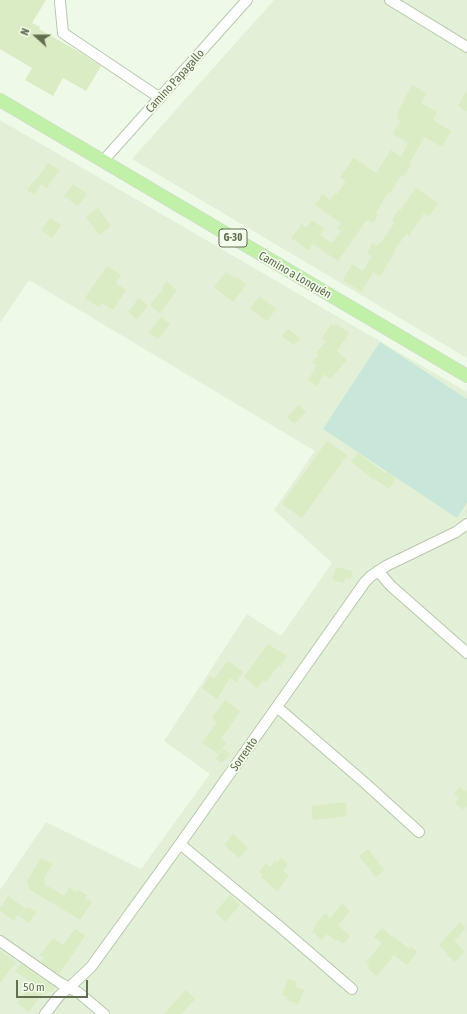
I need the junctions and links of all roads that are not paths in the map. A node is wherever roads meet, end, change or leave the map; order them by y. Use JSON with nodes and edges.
{"nodes":[{"id":1,"x":247,"y":0,"type":"edge"},
{"id":2,"x":390,"y":0,"type":"edge"},
{"id":3,"x":60,"y":2,"type":"dead end"},
{"id":4,"x":467,"y":47,"type":"edge"},
{"id":5,"x":160,"y":98,"type":"junction"},
{"id":6,"x":0,"y":100,"type":"edge"},
{"id":7,"x":102,"y":161,"type":"junction"},
{"id":8,"x":467,"y":376,"type":"edge"},
{"id":9,"x":467,"y":524,"type":"edge"},
{"id":10,"x":378,"y":571,"type":"junction"},
{"id":11,"x":467,"y":653,"type":"edge"},
{"id":12,"x":277,"y":707,"type":"junction"},
{"id":13,"x":419,"y":832,"type":"dead end"},
{"id":14,"x":180,"y":844,"type":"junction"},
{"id":15,"x":0,"y":941,"type":"edge"},
{"id":16,"x":69,"y":987,"type":"junction"},
{"id":17,"x":352,"y":989,"type":"dead end"},
{"id":18,"x":45,"y":1014,"type":"edge"},
{"id":19,"x":104,"y":1014,"type":"edge"}],
"edges":[{"from":1,"to":5,"type":"street","name":"Camino Papagallo"},
{"from":2,"to":4,"type":"street"},
{"from":3,"to":5,"type":"street"},
{"from":5,"to":7,"type":"street","name":"Camino Papagallo"},
{"from":6,"to":7,"type":"main road","name":"Camino a Lonquén","number":"G-30"},
{"from":7,"to":8,"type":"main road","name":"Camino a Lonquén","number":"G-30"},
{"from":9,"to":10,"type":"street","name":"Sorrento"},
{"from":10,"to":11,"type":"street"},
{"from":10,"to":12,"type":"street","name":"Sorrento"},
{"from":12,"to":13,"type":"street"},
{"from":12,"to":14,"type":"street","name":"Sorrento"},
{"from":14,"to":16,"type":"street","name":"Sorrento"},
{"from":14,"to":17,"type":"street"},
{"from":15,"to":16,"type":"street"},
{"from":16,"to":18,"type":"street","name":"Sorrento"},
{"from":16,"to":19,"type":"street"}]}
